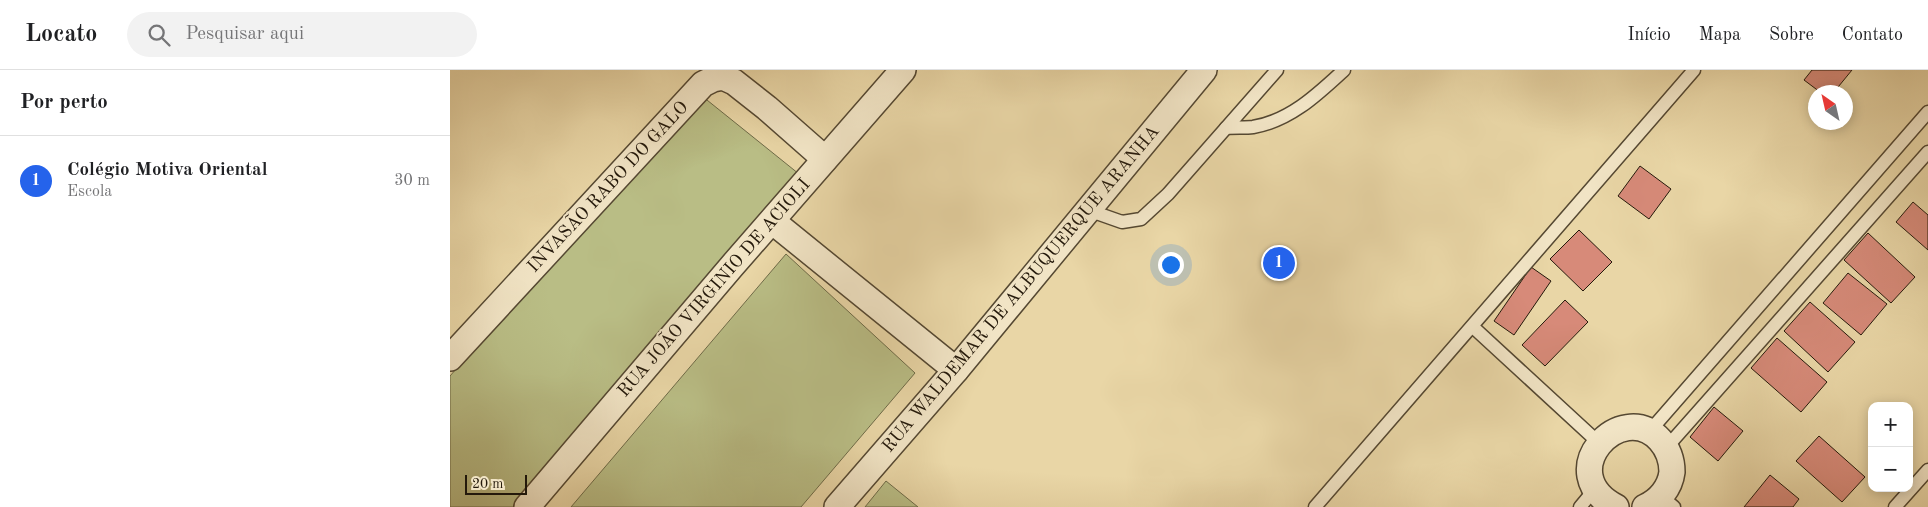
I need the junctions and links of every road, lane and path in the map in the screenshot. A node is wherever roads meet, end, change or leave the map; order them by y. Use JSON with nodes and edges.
{"nodes":[{"id":1,"x":903,"y":70,"type":"edge"},
{"id":2,"x":1204,"y":70,"type":"edge"},
{"id":3,"x":1277,"y":70,"type":"edge"},
{"id":4,"x":1344,"y":70,"type":"edge"},
{"id":5,"x":1694,"y":70,"type":"edge"},
{"id":6,"x":1928,"y":112,"type":"edge"},
{"id":7,"x":1226,"y":128,"type":"junction"},
{"id":8,"x":1928,"y":152,"type":"edge"},
{"id":9,"x":825,"y":159,"type":"junction"},
{"id":10,"x":1088,"y":210,"type":"junction"},
{"id":11,"x":772,"y":221,"type":"junction"},
{"id":12,"x":1472,"y":327,"type":"junction"},
{"id":13,"x":450,"y":358,"type":"edge"},
{"id":14,"x":956,"y":370,"type":"junction"},
{"id":15,"x":1657,"y":440,"type":"junction"},
{"id":16,"x":1599,"y":443,"type":"junction"},
{"id":17,"x":1928,"y":470,"type":"edge"},
{"id":18,"x":1587,"y":498,"type":"edge"},
{"id":19,"x":1660,"y":503,"type":"edge"},
{"id":20,"x":527,"y":507,"type":"edge"},
{"id":21,"x":837,"y":507,"type":"edge"},
{"id":22,"x":1316,"y":507,"type":"edge"},
{"id":23,"x":1616,"y":507,"type":"edge"},
{"id":24,"x":1895,"y":507,"type":"edge"}],
"edges":[{"from":1,"to":9,"type":"street","name":"RUA JOÃO VIRGINIO DE ACIOLI"},
{"from":2,"to":10,"type":"street","name":"RUA WALDEMAR DE ALBUQUERQUE ARANHA"},
{"from":3,"to":7,"type":"lane"},
{"from":4,"to":7,"type":"lane"},
{"from":5,"to":12,"type":"lane"},
{"from":6,"to":15,"type":"lane"},
{"from":7,"to":10,"type":"lane"},
{"from":8,"to":15,"type":"lane"},
{"from":9,"to":11,"type":"street","name":"RUA JOÃO VIRGINIO DE ACIOLI"},
{"from":9,"to":13,"type":"street","name":"INVASÃO RABO DO GALO"},
{"from":10,"to":14,"type":"street","name":"RUA WALDEMAR DE ALBUQUERQUE ARANHA"},
{"from":11,"to":14,"type":"street"},
{"from":11,"to":20,"type":"street","name":"RUA JOÃO VIRGINIO DE ACIOLI"},
{"from":12,"to":16,"type":"lane"},
{"from":12,"to":22,"type":"lane"},
{"from":14,"to":21,"type":"street","name":"RUA WALDEMAR DE ALBUQUERQUE ARANHA"},
{"from":15,"to":16,"type":"street"},
{"from":15,"to":19,"type":"street"},
{"from":16,"to":18,"type":"street"},
{"from":17,"to":24,"type":"lane"},
{"from":18,"to":23,"type":"street"}]}
